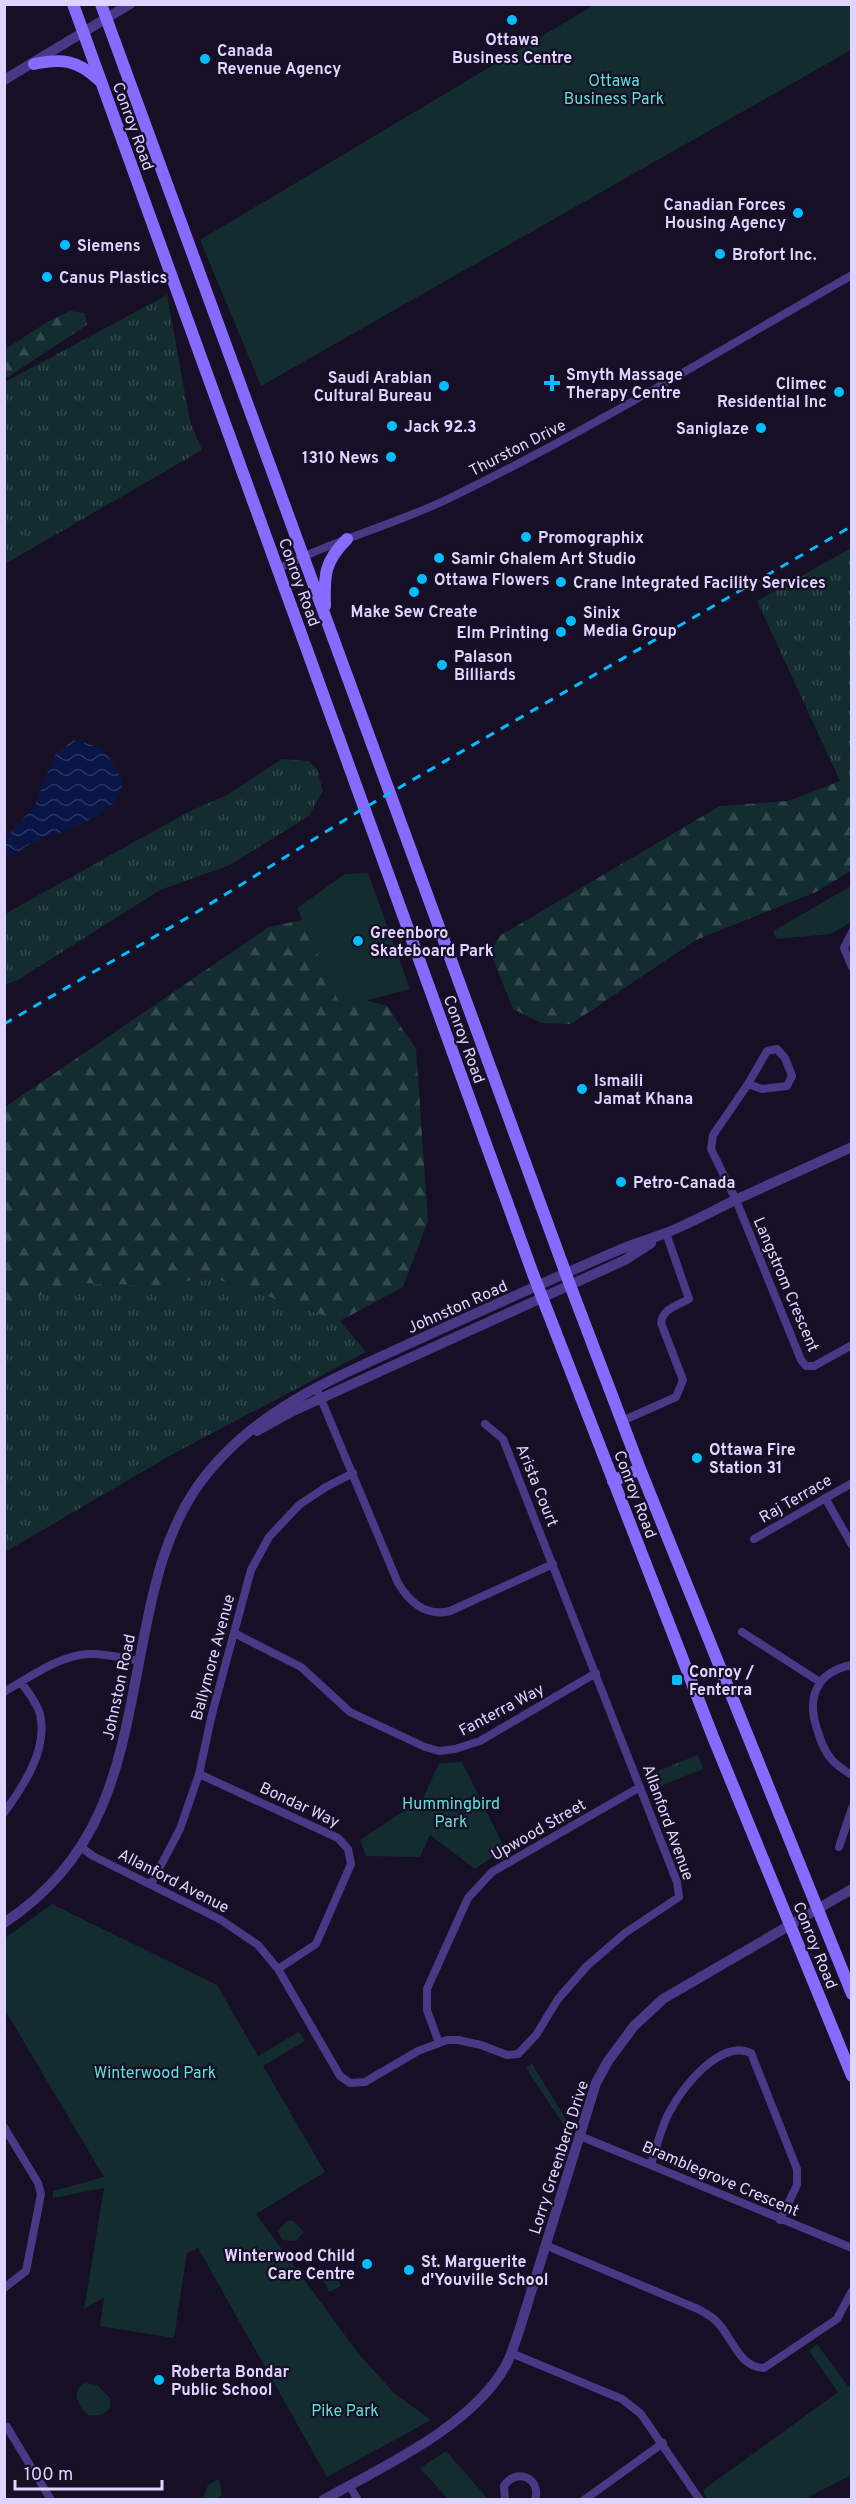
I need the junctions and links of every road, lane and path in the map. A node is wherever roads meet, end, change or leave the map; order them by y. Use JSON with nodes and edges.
{"nodes":[{"id":1,"x":73,"y":4,"type":"edge"},
{"id":2,"x":101,"y":4,"type":"edge"},
{"id":3,"x":130,"y":4,"type":"edge"},
{"id":4,"x":106,"y":18,"type":"junction"},
{"id":5,"x":83,"y":33,"type":"junction"},
{"id":6,"x":34,"y":64,"type":"junction"},
{"id":7,"x":4,"y":80,"type":"edge"},
{"id":8,"x":101,"y":82,"type":"junction"},
{"id":9,"x":852,"y":275,"type":"edge"},
{"id":10,"x":347,"y":539,"type":"junction"},
{"id":11,"x":303,"y":556,"type":"junction"},
{"id":12,"x":278,"y":569,"type":"junction"},
{"id":13,"x":326,"y":619,"type":"junction"},
{"id":14,"x":852,"y":932,"type":"edge"},
{"id":15,"x":852,"y":967,"type":"edge"},
{"id":16,"x":748,"y":1084,"type":"junction"},
{"id":17,"x":850,"y":1152,"type":"edge"},
{"id":18,"x":736,"y":1200,"type":"junction"},
{"id":19,"x":666,"y":1233,"type":"junction"},
{"id":20,"x":568,"y":1280,"type":"junction"},
{"id":21,"x":540,"y":1292,"type":"junction"},
{"id":22,"x":852,"y":1345,"type":"edge"},
{"id":23,"x":316,"y":1387,"type":"junction"},
{"id":24,"x":322,"y":1399,"type":"junction"},
{"id":25,"x":622,"y":1421,"type":"junction"},
{"id":26,"x":485,"y":1424,"type":"dead end"},
{"id":27,"x":239,"y":1442,"type":"junction"},
{"id":28,"x":640,"y":1469,"type":"junction"},
{"id":29,"x":353,"y":1473,"type":"junction"},
{"id":30,"x":613,"y":1481,"type":"junction"},
{"id":31,"x":852,"y":1483,"type":"edge"},
{"id":32,"x":825,"y":1498,"type":"junction"},
{"id":33,"x":754,"y":1539,"type":"dead end"},
{"id":34,"x":852,"y":1545,"type":"edge"},
{"id":35,"x":553,"y":1564,"type":"junction"},
{"id":36,"x":742,"y":1632,"type":"dead end"},
{"id":37,"x":234,"y":1633,"type":"junction"},
{"id":38,"x":139,"y":1661,"type":"junction"},
{"id":39,"x":852,"y":1665,"type":"edge"},
{"id":40,"x":596,"y":1673,"type":"junction"},
{"id":41,"x":21,"y":1682,"type":"junction"},
{"id":42,"x":820,"y":1682,"type":"junction"},
{"id":43,"x":4,"y":1692,"type":"edge"},
{"id":44,"x":199,"y":1774,"type":"junction"},
{"id":45,"x":852,"y":1775,"type":"edge"},
{"id":46,"x":640,"y":1787,"type":"junction"},
{"id":47,"x":852,"y":1808,"type":"edge"},
{"id":48,"x":4,"y":1813,"type":"edge"},
{"id":49,"x":839,"y":1847,"type":"dead end"},
{"id":50,"x":82,"y":1848,"type":"junction"},
{"id":51,"x":151,"y":1884,"type":"junction"},
{"id":52,"x":852,"y":1889,"type":"edge"},
{"id":53,"x":818,"y":1910,"type":"junction"},
{"id":54,"x":4,"y":1923,"type":"edge"},
{"id":55,"x":790,"y":1926,"type":"junction"},
{"id":56,"x":278,"y":1968,"type":"junction"},
{"id":57,"x":852,"y":1994,"type":"edge"},
{"id":58,"x":439,"y":2043,"type":"junction"},
{"id":59,"x":852,"y":2076,"type":"edge"},
{"id":60,"x":4,"y":2127,"type":"edge"},
{"id":61,"x":580,"y":2136,"type":"junction"},
{"id":62,"x":651,"y":2164,"type":"junction"},
{"id":63,"x":780,"y":2220,"type":"junction"},
{"id":64,"x":545,"y":2245,"type":"junction"},
{"id":65,"x":852,"y":2248,"type":"edge"},
{"id":66,"x":4,"y":2288,"type":"edge"},
{"id":67,"x":852,"y":2290,"type":"edge"},
{"id":68,"x":511,"y":2354,"type":"junction"},
{"id":69,"x":7,"y":2427,"type":"dead end"},
{"id":70,"x":663,"y":2443,"type":"junction"},
{"id":71,"x":349,"y":2485,"type":"junction"},
{"id":72,"x":51,"y":2499,"type":"edge"},
{"id":73,"x":323,"y":2499,"type":"edge"},
{"id":74,"x":358,"y":2499,"type":"edge"},
{"id":75,"x":505,"y":2499,"type":"edge"},
{"id":76,"x":535,"y":2499,"type":"edge"},
{"id":77,"x":584,"y":2499,"type":"edge"},
{"id":78,"x":700,"y":2499,"type":"edge"}],
"edges":[{"from":1,"to":5,"type":"main road","name":"Conroy Road"},
{"from":2,"to":4,"type":"main road","name":"Conroy Road"},
{"from":3,"to":4,"type":"street"},
{"from":4,"to":5,"type":"street"},
{"from":4,"to":11,"type":"main road","name":"Conroy Road"},
{"from":5,"to":6,"type":"street"},
{"from":5,"to":8,"type":"main road","name":"Conroy Road"},
{"from":6,"to":7,"type":"street"},
{"from":6,"to":8,"type":"main road"},
{"from":8,"to":12,"type":"main road","name":"Conroy Road"},
{"from":9,"to":10,"type":"street","name":"Thurston Drive"},
{"from":10,"to":11,"type":"street","name":"Thurston Drive"},
{"from":10,"to":13,"type":"main road"},
{"from":11,"to":12,"type":"street","name":"Thurston Drive"},
{"from":11,"to":13,"type":"main road","name":"Conroy Road"},
{"from":12,"to":21,"type":"main road","name":"Conroy Road"},
{"from":13,"to":20,"type":"main road","name":"Conroy Road"},
{"from":14,"to":15,"type":"street"},
{"from":16,"to":16,"type":"street"},
{"from":16,"to":18,"type":"street"},
{"from":17,"to":18,"type":"street","name":"Johnston Road"},
{"from":18,"to":19,"type":"street","name":"Johnston Road"},
{"from":18,"to":22,"type":"street","name":"Langstrom Crescent"},
{"from":19,"to":20,"type":"street","name":"Johnston Road"},
{"from":19,"to":25,"type":"street"},
{"from":20,"to":21,"type":"street","name":"Johnston Road"},
{"from":20,"to":25,"type":"main road","name":"Conroy Road"},
{"from":21,"to":23,"type":"street","name":"Johnston Road"},
{"from":21,"to":24,"type":"street","name":"Johnston Road"},
{"from":21,"to":30,"type":"main road","name":"Conroy Road"},
{"from":23,"to":24,"type":"street"},
{"from":23,"to":27,"type":"street","name":"Johnston Road"},
{"from":24,"to":27,"type":"street","name":"Johnston Road"},
{"from":24,"to":29,"type":"street"},
{"from":25,"to":28,"type":"main road","name":"Conroy Road"},
{"from":26,"to":35,"type":"street","name":"Arista Court"},
{"from":27,"to":38,"type":"street","name":"Johnston Road"},
{"from":28,"to":30,"type":"main road"},
{"from":28,"to":53,"type":"main road","name":"Conroy Road"},
{"from":29,"to":35,"type":"street"},
{"from":29,"to":37,"type":"street","name":"Ballymore Avenue"},
{"from":30,"to":55,"type":"main road","name":"Conroy Road"},
{"from":31,"to":32,"type":"street","name":"Raj Terrace"},
{"from":32,"to":33,"type":"street","name":"Raj Terrace"},
{"from":32,"to":34,"type":"street"},
{"from":35,"to":40,"type":"street","name":"Allanford Avenue"},
{"from":36,"to":42,"type":"street"},
{"from":37,"to":40,"type":"street","name":"Fanterra Way"},
{"from":37,"to":44,"type":"street","name":"Ballymore Avenue"},
{"from":38,"to":41,"type":"street"},
{"from":38,"to":50,"type":"street","name":"Johnston Road"},
{"from":39,"to":42,"type":"street"},
{"from":40,"to":46,"type":"street","name":"Allanford Avenue"},
{"from":41,"to":43,"type":"street"},
{"from":41,"to":48,"type":"street"},
{"from":42,"to":45,"type":"street"},
{"from":44,"to":51,"type":"street","name":"Ballymore Avenue"},
{"from":44,"to":56,"type":"street","name":"Bondar Way"},
{"from":46,"to":58,"type":"street","name":"Upwood Street"},
{"from":46,"to":58,"type":"street","name":"Allanford Avenue"},
{"from":47,"to":49,"type":"street"},
{"from":50,"to":51,"type":"street","name":"Allanford Avenue"},
{"from":50,"to":54,"type":"street","name":"Johnston Road"},
{"from":51,"to":56,"type":"street","name":"Allanford Avenue"},
{"from":52,"to":53,"type":"street","name":"Lorry Greenberg Drive"},
{"from":53,"to":55,"type":"street","name":"Lorry Greenberg Drive"},
{"from":53,"to":57,"type":"main road","name":"Conroy Road"},
{"from":55,"to":59,"type":"main road","name":"Conroy Road"},
{"from":55,"to":61,"type":"street","name":"Lorry Greenberg Drive"},
{"from":56,"to":58,"type":"street","name":"Allanford Avenue"},
{"from":60,"to":66,"type":"street"},
{"from":61,"to":62,"type":"street","name":"Bramblegrove Crescent"},
{"from":61,"to":64,"type":"street","name":"Lorry Greenberg Drive"},
{"from":62,"to":63,"type":"street","name":"Bramblegrove Crescent"},
{"from":62,"to":63,"type":"street"},
{"from":63,"to":65,"type":"street","name":"Bramblegrove Crescent"},
{"from":64,"to":67,"type":"street"},
{"from":64,"to":68,"type":"street","name":"Lorry Greenberg Drive"},
{"from":68,"to":70,"type":"street"},
{"from":68,"to":71,"type":"street","name":"Lorry Greenberg Drive"},
{"from":69,"to":72,"type":"street"},
{"from":70,"to":77,"type":"street"},
{"from":70,"to":78,"type":"street"},
{"from":71,"to":73,"type":"street","name":"Lorry Greenberg Drive"},
{"from":71,"to":74,"type":"street"},
{"from":75,"to":76,"type":"street"}]}
